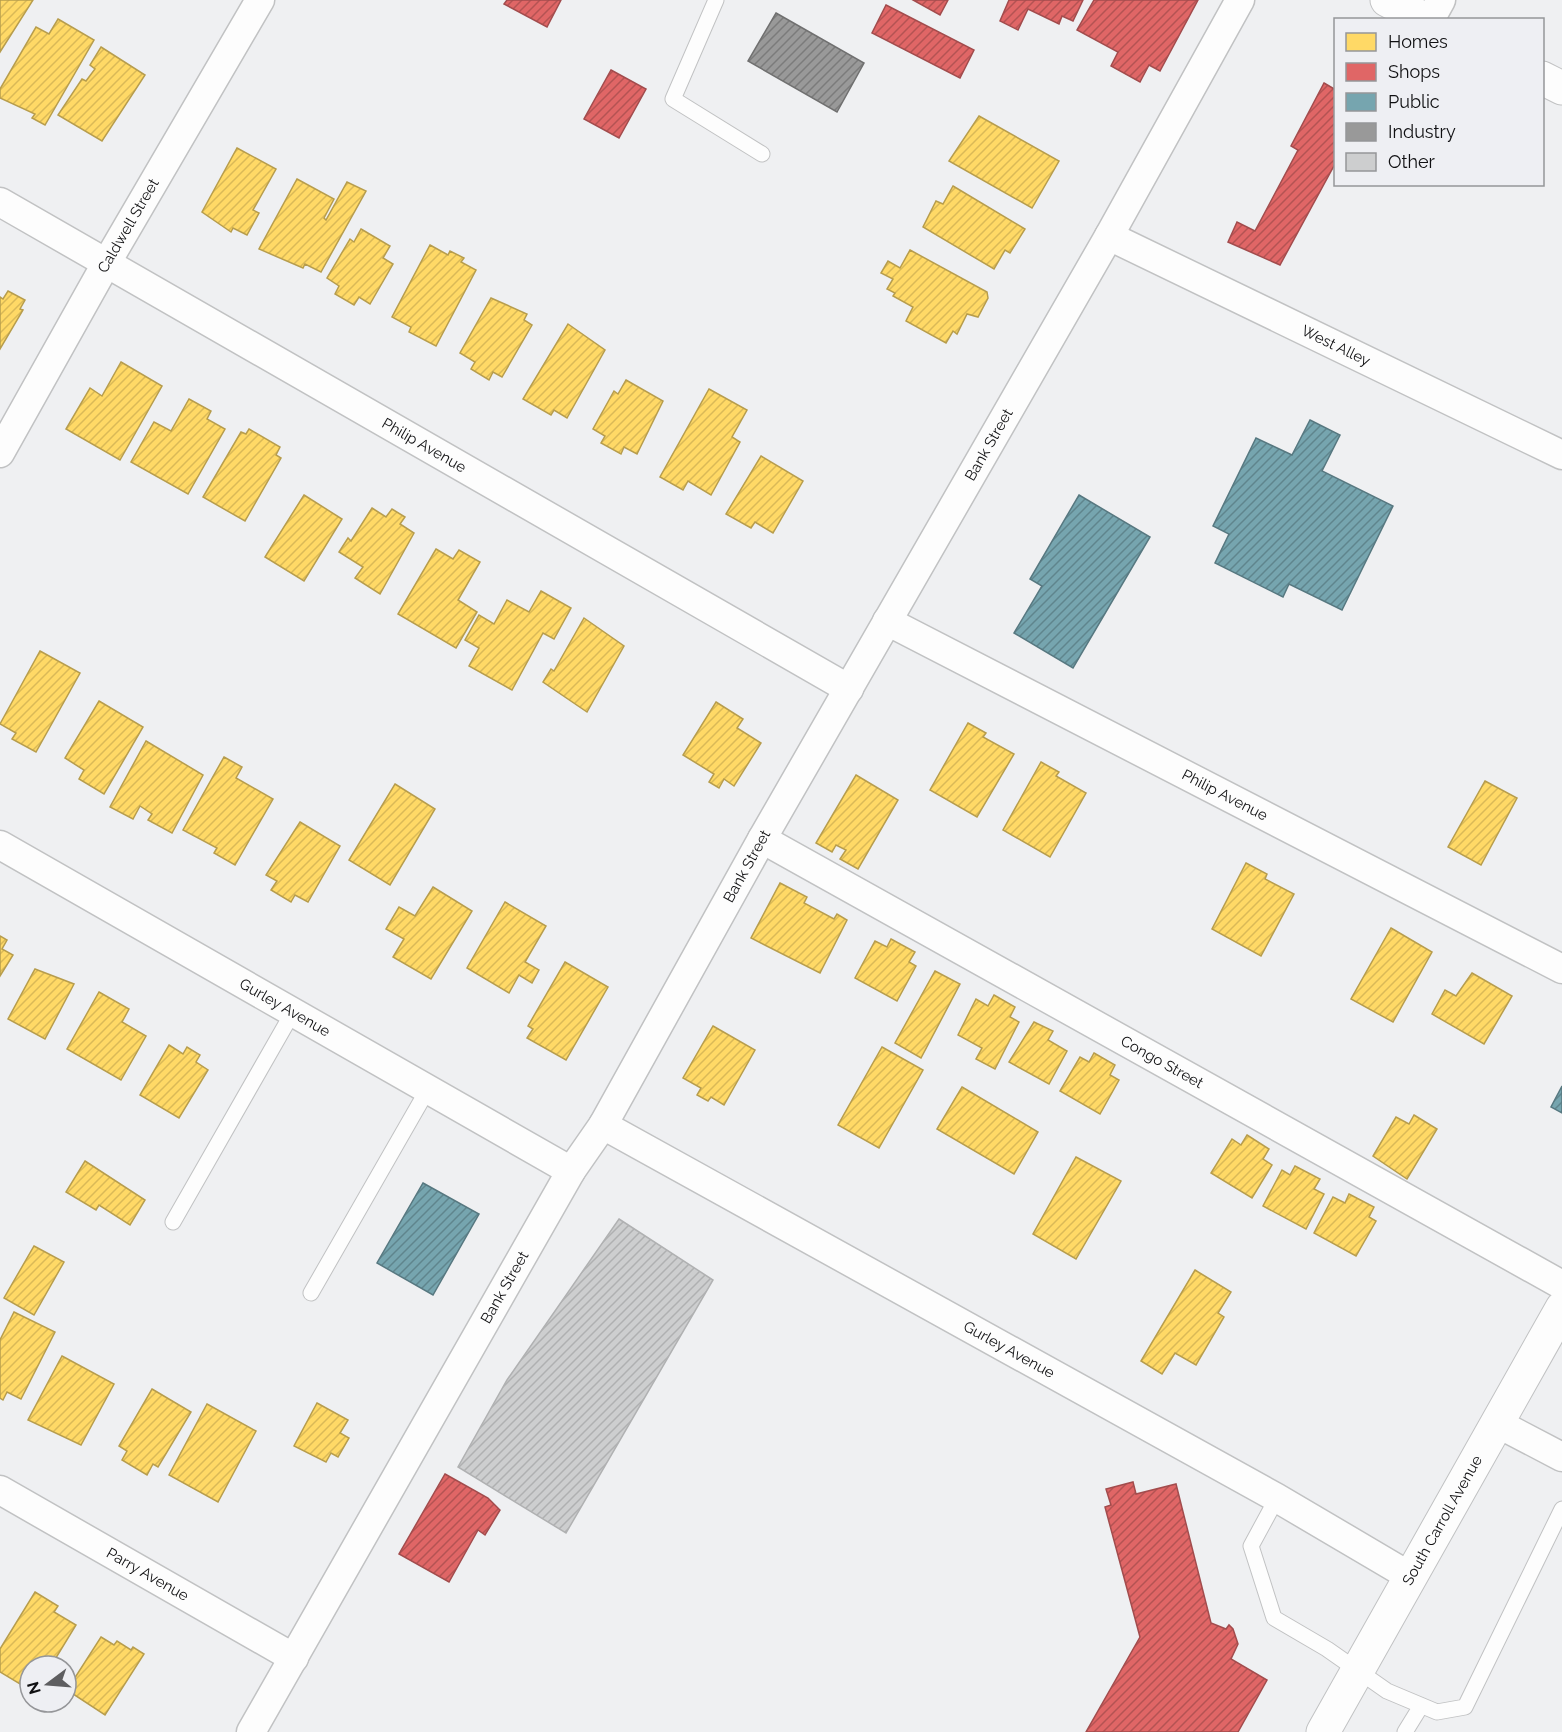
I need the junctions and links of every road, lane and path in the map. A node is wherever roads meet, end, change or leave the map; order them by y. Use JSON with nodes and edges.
{"nodes":[{"id":1,"x":260,"y":0,"type":"edge"},
{"id":2,"x":716,"y":0,"type":"edge"},
{"id":3,"x":1240,"y":0,"type":"edge"},
{"id":4,"x":1387,"y":0,"type":"edge"},
{"id":5,"x":1441,"y":0,"type":"edge"},
{"id":6,"x":1424,"y":18,"type":"edge"},
{"id":7,"x":1429,"y":18,"type":"edge"},
{"id":8,"x":762,"y":154,"type":"dead end"},
{"id":9,"x":0,"y":202,"type":"edge"},
{"id":10,"x":1109,"y":236,"type":"junction"},
{"id":11,"x":107,"y":262,"type":"junction"},
{"id":12,"x":0,"y":453,"type":"edge"},
{"id":13,"x":1562,"y":455,"type":"edge"},
{"id":14,"x":887,"y":621,"type":"junction"},
{"id":15,"x":849,"y":689,"type":"junction"},
{"id":16,"x":762,"y":839,"type":"junction"},
{"id":17,"x":0,"y":845,"type":"edge"},
{"id":18,"x":1562,"y":969,"type":"edge"},
{"id":19,"x":293,"y":1012,"type":"junction"},
{"id":20,"x":428,"y":1089,"type":"junction"},
{"id":21,"x":603,"y":1125,"type":"junction"},
{"id":22,"x":571,"y":1171,"type":"junction"},
{"id":23,"x":173,"y":1222,"type":"dead end"},
{"id":24,"x":1562,"y":1285,"type":"edge"},
{"id":25,"x":311,"y":1293,"type":"dead end"},
{"id":26,"x":1562,"y":1308,"type":"edge"},
{"id":27,"x":1497,"y":1423,"type":"junction"},
{"id":28,"x":1562,"y":1457,"type":"edge"},
{"id":29,"x":0,"y":1490,"type":"edge"},
{"id":30,"x":1277,"y":1498,"type":"junction"},
{"id":31,"x":1562,"y":1509,"type":"edge"},
{"id":32,"x":1411,"y":1577,"type":"junction"},
{"id":33,"x":294,"y":1658,"type":"junction"},
{"id":34,"x":1358,"y":1671,"type":"junction"},
{"id":35,"x":1421,"y":1706,"type":"junction"},
{"id":36,"x":251,"y":1732,"type":"edge"},
{"id":37,"x":1323,"y":1732,"type":"edge"},
{"id":38,"x":1405,"y":1732,"type":"edge"}],
"edges":[{"from":1,"to":11,"type":"street","name":"Caldwell Street"},
{"from":2,"to":8,"type":"lane"},
{"from":3,"to":10,"type":"street","name":"Bank Street"},
{"from":4,"to":6,"type":"street"},
{"from":5,"to":7,"type":"street"},
{"from":9,"to":11,"type":"street","name":"Philip Avenue"},
{"from":10,"to":13,"type":"street","name":"West Alley"},
{"from":10,"to":14,"type":"street","name":"Bank Street"},
{"from":11,"to":12,"type":"street","name":"Caldwell Street"},
{"from":11,"to":15,"type":"street","name":"Philip Avenue"},
{"from":14,"to":15,"type":"street","name":"Bank Street"},
{"from":14,"to":18,"type":"street","name":"Philip Avenue"},
{"from":15,"to":16,"type":"street","name":"Bank Street"},
{"from":16,"to":21,"type":"street","name":"Bank Street"},
{"from":16,"to":24,"type":"street","name":"Congo Street"},
{"from":17,"to":19,"type":"street","name":"Gurley Avenue"},
{"from":19,"to":20,"type":"street","name":"Gurley Avenue"},
{"from":19,"to":23,"type":"lane"},
{"from":20,"to":22,"type":"street","name":"Gurley Avenue"},
{"from":20,"to":25,"type":"lane"},
{"from":21,"to":22,"type":"street","name":"Bank Street"},
{"from":21,"to":30,"type":"street","name":"Gurley Avenue"},
{"from":22,"to":33,"type":"street","name":"Bank Street"},
{"from":26,"to":27,"type":"street","name":"South Carroll Avenue"},
{"from":27,"to":28,"type":"street"},
{"from":27,"to":32,"type":"street","name":"South Carroll Avenue"},
{"from":29,"to":33,"type":"street","name":"Parry Avenue"},
{"from":30,"to":32,"type":"street","name":"Gurley Avenue"},
{"from":30,"to":34,"type":"lane"},
{"from":31,"to":35,"type":"lane"},
{"from":32,"to":34,"type":"street","name":"South Carroll Avenue"},
{"from":33,"to":36,"type":"street","name":"Bank Street"},
{"from":34,"to":35,"type":"lane"},
{"from":34,"to":37,"type":"street","name":"South Carroll Avenue"},
{"from":35,"to":38,"type":"lane"}]}
